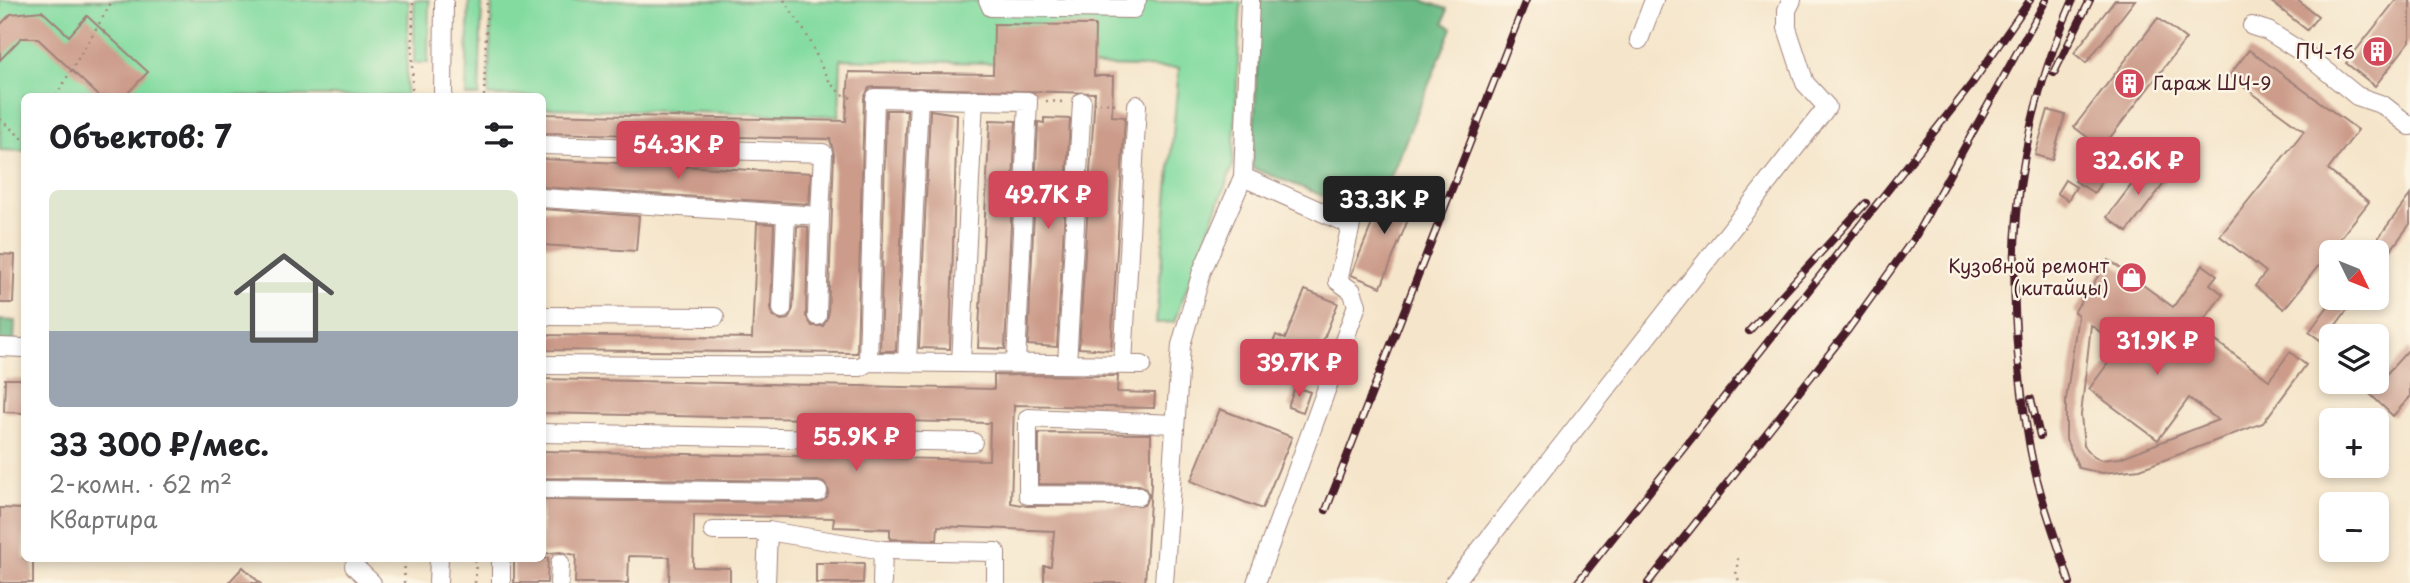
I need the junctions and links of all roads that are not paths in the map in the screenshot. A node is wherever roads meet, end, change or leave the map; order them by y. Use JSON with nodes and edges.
{"nodes":[{"id":1,"x":444,"y":0,"type":"edge"},
{"id":2,"x":988,"y":0,"type":"edge"},
{"id":3,"x":1137,"y":0,"type":"edge"},
{"id":4,"x":1250,"y":0,"type":"edge"},
{"id":5,"x":1654,"y":0,"type":"edge"},
{"id":6,"x":1792,"y":0,"type":"edge"},
{"id":7,"x":2252,"y":26,"type":"dead end"},
{"id":8,"x":1639,"y":40,"type":"dead end"},
{"id":9,"x":443,"y":93,"type":"edge"},
{"id":10,"x":919,"y":98,"type":"junction"},
{"id":11,"x":974,"y":99,"type":"junction"},
{"id":12,"x":1082,"y":102,"type":"dead end"},
{"id":13,"x":1137,"y":105,"type":"dead end"},
{"id":14,"x":2410,"y":126,"type":"edge"},
{"id":15,"x":546,"y":145,"type":"edge"},
{"id":16,"x":1243,"y":177,"type":"junction"},
{"id":17,"x":546,"y":198,"type":"edge"},
{"id":18,"x":786,"y":214,"type":"junction"},
{"id":19,"x":820,"y":216,"type":"junction"},
{"id":20,"x":782,"y":309,"type":"dead end"},
{"id":21,"x":546,"y":316,"type":"edge"},
{"id":22,"x":817,"y":316,"type":"dead end"},
{"id":23,"x":715,"y":317,"type":"dead end"},
{"id":24,"x":0,"y":347,"type":"edge"},
{"id":25,"x":21,"y":348,"type":"edge"},
{"id":26,"x":868,"y":362,"type":"junction"},
{"id":27,"x":907,"y":362,"type":"junction"},
{"id":28,"x":961,"y":363,"type":"junction"},
{"id":29,"x":1016,"y":363,"type":"junction"},
{"id":30,"x":1067,"y":364,"type":"junction"},
{"id":31,"x":1123,"y":364,"type":"junction"},
{"id":32,"x":546,"y":365,"type":"edge"},
{"id":33,"x":1142,"y":365,"type":"dead end"},
{"id":34,"x":1175,"y":424,"type":"junction"},
{"id":35,"x":546,"y":433,"type":"edge"},
{"id":36,"x":973,"y":442,"type":"dead end"},
{"id":37,"x":546,"y":489,"type":"edge"},
{"id":38,"x":818,"y":492,"type":"dead end"},
{"id":39,"x":1138,"y":496,"type":"dead end"},
{"id":40,"x":713,"y":531,"type":"dead end"},
{"id":41,"x":768,"y":531,"type":"junction"},
{"id":42,"x":883,"y":550,"type":"junction"},
{"id":43,"x":439,"y":562,"type":"edge"},
{"id":44,"x":501,"y":563,"type":"dead end"},
{"id":45,"x":560,"y":563,"type":"dead end"},
{"id":46,"x":354,"y":566,"type":"dead end"},
{"id":47,"x":372,"y":583,"type":"edge"},
{"id":48,"x":438,"y":583,"type":"edge"},
{"id":49,"x":501,"y":583,"type":"edge"},
{"id":50,"x":559,"y":583,"type":"edge"},
{"id":51,"x":766,"y":583,"type":"edge"},
{"id":52,"x":883,"y":583,"type":"edge"},
{"id":53,"x":996,"y":583,"type":"edge"},
{"id":54,"x":1164,"y":583,"type":"edge"},
{"id":55,"x":1256,"y":583,"type":"edge"},
{"id":56,"x":1454,"y":583,"type":"edge"}],
"edges":[{"from":1,"to":9,"type":"street"},
{"from":2,"to":3,"type":"street"},
{"from":4,"to":16,"type":"street"},
{"from":5,"to":8,"type":"street"},
{"from":6,"to":56,"type":"street"},
{"from":7,"to":14,"type":"street"},
{"from":10,"to":11,"type":"street"},
{"from":10,"to":26,"type":"street"},
{"from":10,"to":27,"type":"street"},
{"from":11,"to":28,"type":"street"},
{"from":11,"to":29,"type":"street"},
{"from":12,"to":30,"type":"street"},
{"from":13,"to":31,"type":"street"},
{"from":15,"to":19,"type":"street"},
{"from":16,"to":34,"type":"street"},
{"from":16,"to":55,"type":"street"},
{"from":17,"to":18,"type":"street"},
{"from":18,"to":19,"type":"street"},
{"from":18,"to":20,"type":"street"},
{"from":19,"to":22,"type":"street"},
{"from":21,"to":23,"type":"street"},
{"from":24,"to":25,"type":"street"},
{"from":26,"to":27,"type":"street"},
{"from":26,"to":32,"type":"street"},
{"from":27,"to":28,"type":"street"},
{"from":28,"to":29,"type":"street"},
{"from":29,"to":30,"type":"street"},
{"from":30,"to":31,"type":"street"},
{"from":31,"to":33,"type":"street"},
{"from":34,"to":39,"type":"street"},
{"from":34,"to":54,"type":"street"},
{"from":35,"to":36,"type":"street"},
{"from":37,"to":38,"type":"street"},
{"from":40,"to":41,"type":"street"},
{"from":41,"to":42,"type":"street"},
{"from":41,"to":51,"type":"street"},
{"from":42,"to":52,"type":"street"},
{"from":42,"to":53,"type":"street"},
{"from":43,"to":48,"type":"street"},
{"from":44,"to":49,"type":"street"},
{"from":45,"to":50,"type":"street"},
{"from":46,"to":47,"type":"street"}]}
